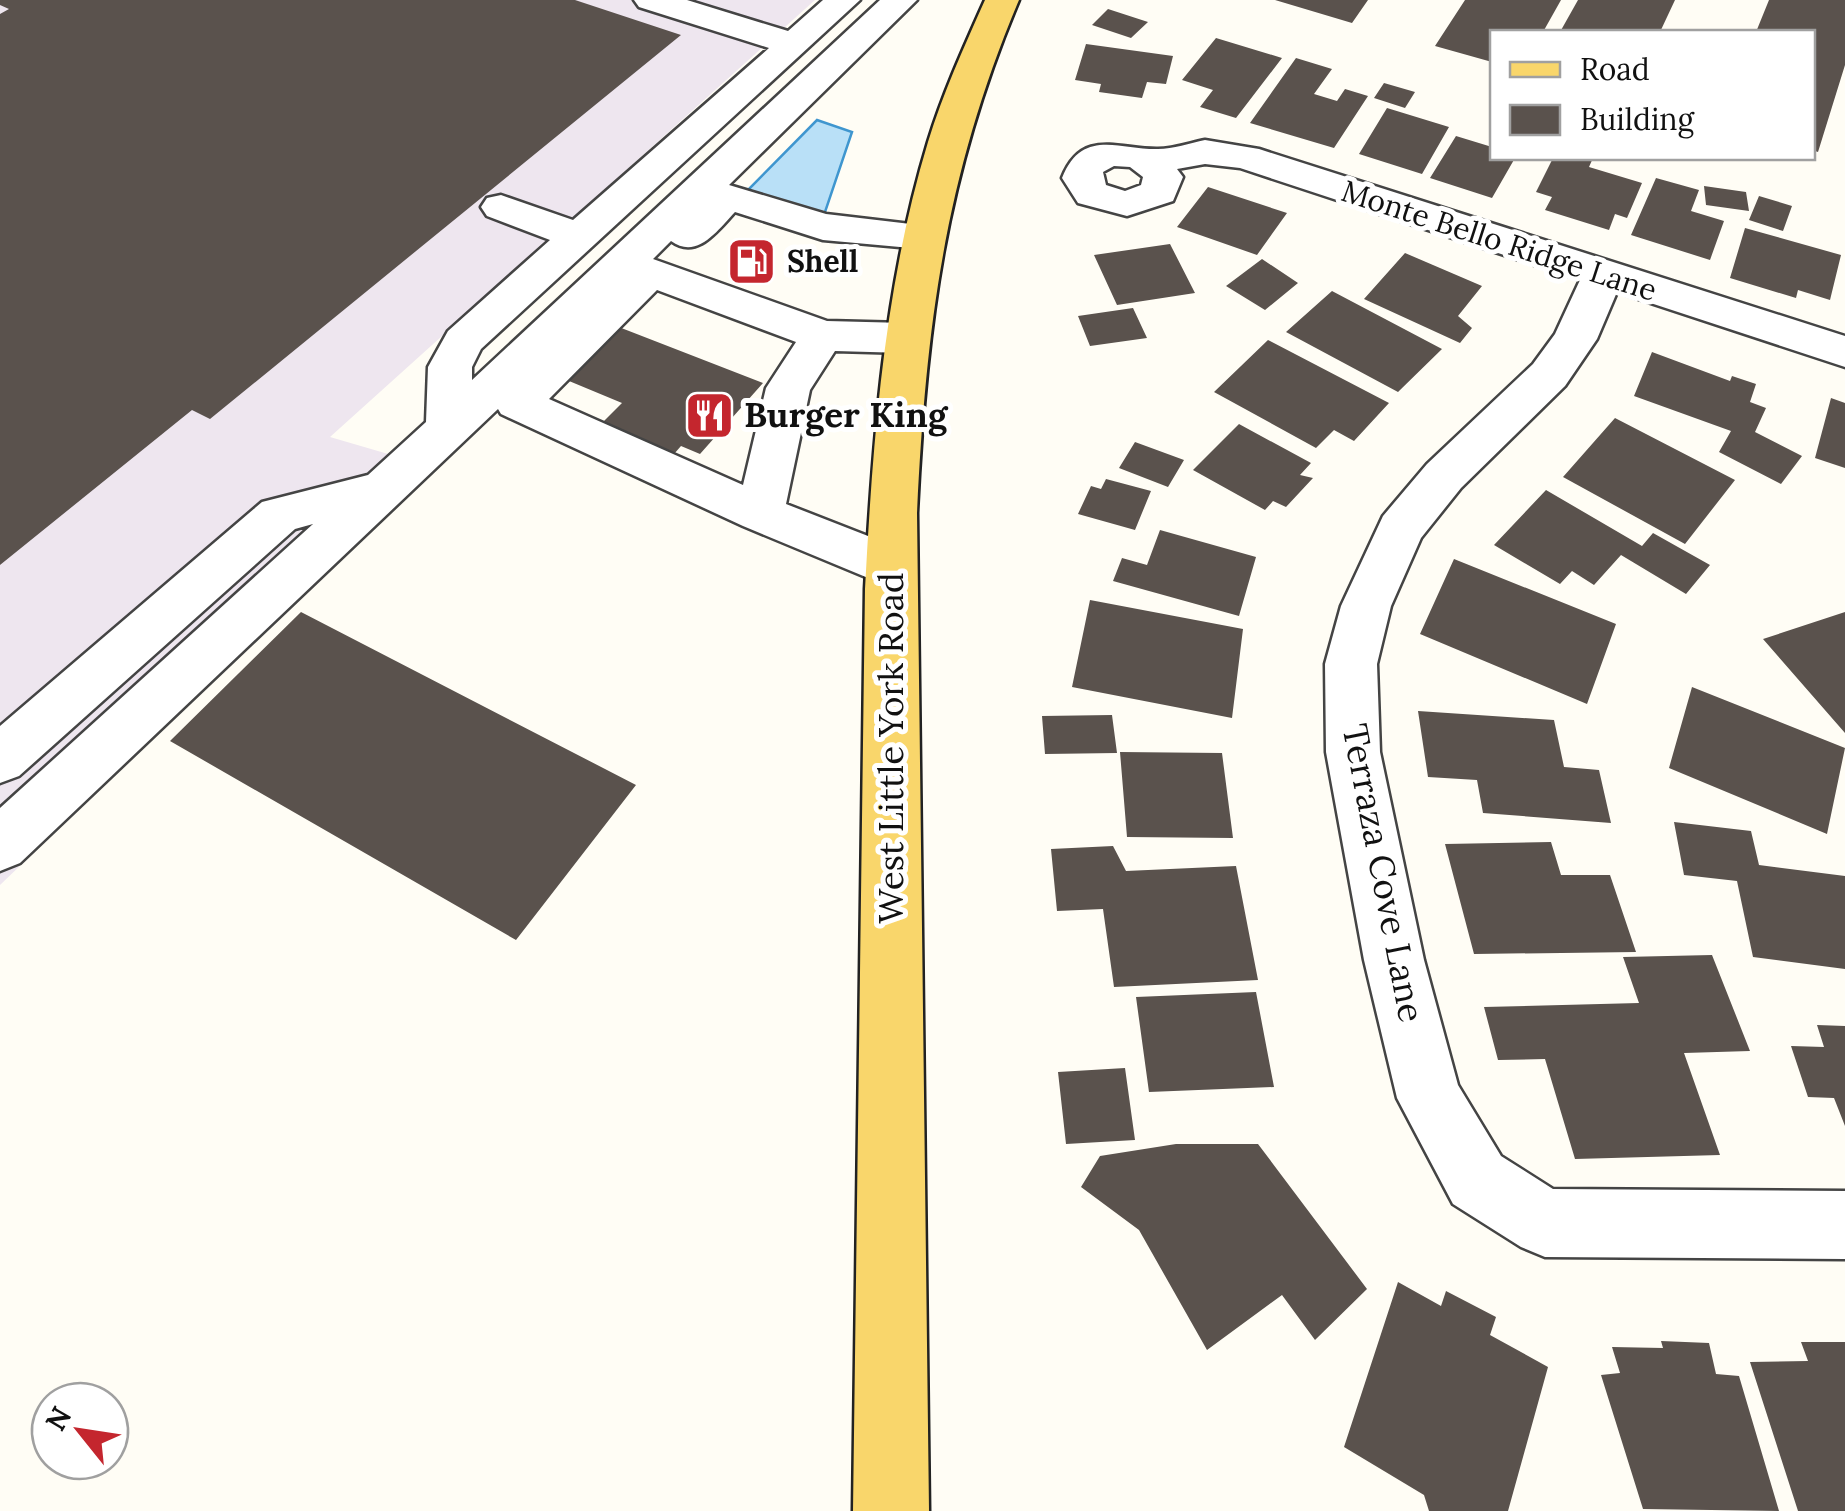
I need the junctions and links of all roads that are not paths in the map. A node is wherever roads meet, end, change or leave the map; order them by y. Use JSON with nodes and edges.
{"nodes":[{"id":1,"x":650,"y":0,"type":"edge"},
{"id":2,"x":843,"y":0,"type":"edge"},
{"id":3,"x":900,"y":0,"type":"edge"},
{"id":4,"x":1002,"y":0,"type":"edge"},
{"id":5,"x":794,"y":44,"type":"junction"},
{"id":6,"x":1151,"y":162,"type":"dead end"},
{"id":7,"x":501,"y":207,"type":"dead end"},
{"id":8,"x":579,"y":236,"type":"junction"},
{"id":9,"x":922,"y":236,"type":"junction"},
{"id":10,"x":650,"y":272,"type":"junction"},
{"id":11,"x":1604,"y":275,"type":"junction"},
{"id":12,"x":823,"y":336,"type":"junction"},
{"id":13,"x":905,"y":338,"type":"junction"},
{"id":14,"x":1845,"y":352,"type":"edge"},
{"id":15,"x":449,"y":428,"type":"junction"},
{"id":16,"x":384,"y":488,"type":"junction"},
{"id":17,"x":760,"y":513,"type":"junction"},
{"id":18,"x":890,"y":566,"type":"junction"},
{"id":19,"x":0,"y":760,"type":"edge"},
{"id":20,"x":0,"y":844,"type":"edge"},
{"id":21,"x":1845,"y":1225,"type":"edge"},
{"id":22,"x":890,"y":1511,"type":"edge"}],
"edges":[{"from":1,"to":5,"type":"street"},
{"from":2,"to":5,"type":"street"},
{"from":3,"to":15,"type":"street"},
{"from":4,"to":9,"type":"main road","name":"West Little York Road"},
{"from":5,"to":8,"type":"street"},
{"from":6,"to":11,"type":"street","name":"Monte Bello Ridge Lane"},
{"from":7,"to":8,"type":"street"},
{"from":8,"to":15,"type":"street"},
{"from":9,"to":10,"type":"street"},
{"from":9,"to":13,"type":"main road","name":"West Little York Road"},
{"from":10,"to":12,"type":"street"},
{"from":10,"to":17,"type":"street"},
{"from":11,"to":14,"type":"street","name":"Monte Bello Ridge Lane"},
{"from":11,"to":21,"type":"street","name":"Terraza Cove Lane"},
{"from":12,"to":13,"type":"street"},
{"from":12,"to":17,"type":"street"},
{"from":13,"to":18,"type":"main road","name":"West Little York Road"},
{"from":15,"to":16,"type":"street"},
{"from":16,"to":19,"type":"street"},
{"from":16,"to":20,"type":"street"},
{"from":17,"to":18,"type":"street"},
{"from":18,"to":22,"type":"main road","name":"West Little York Road"}]}
